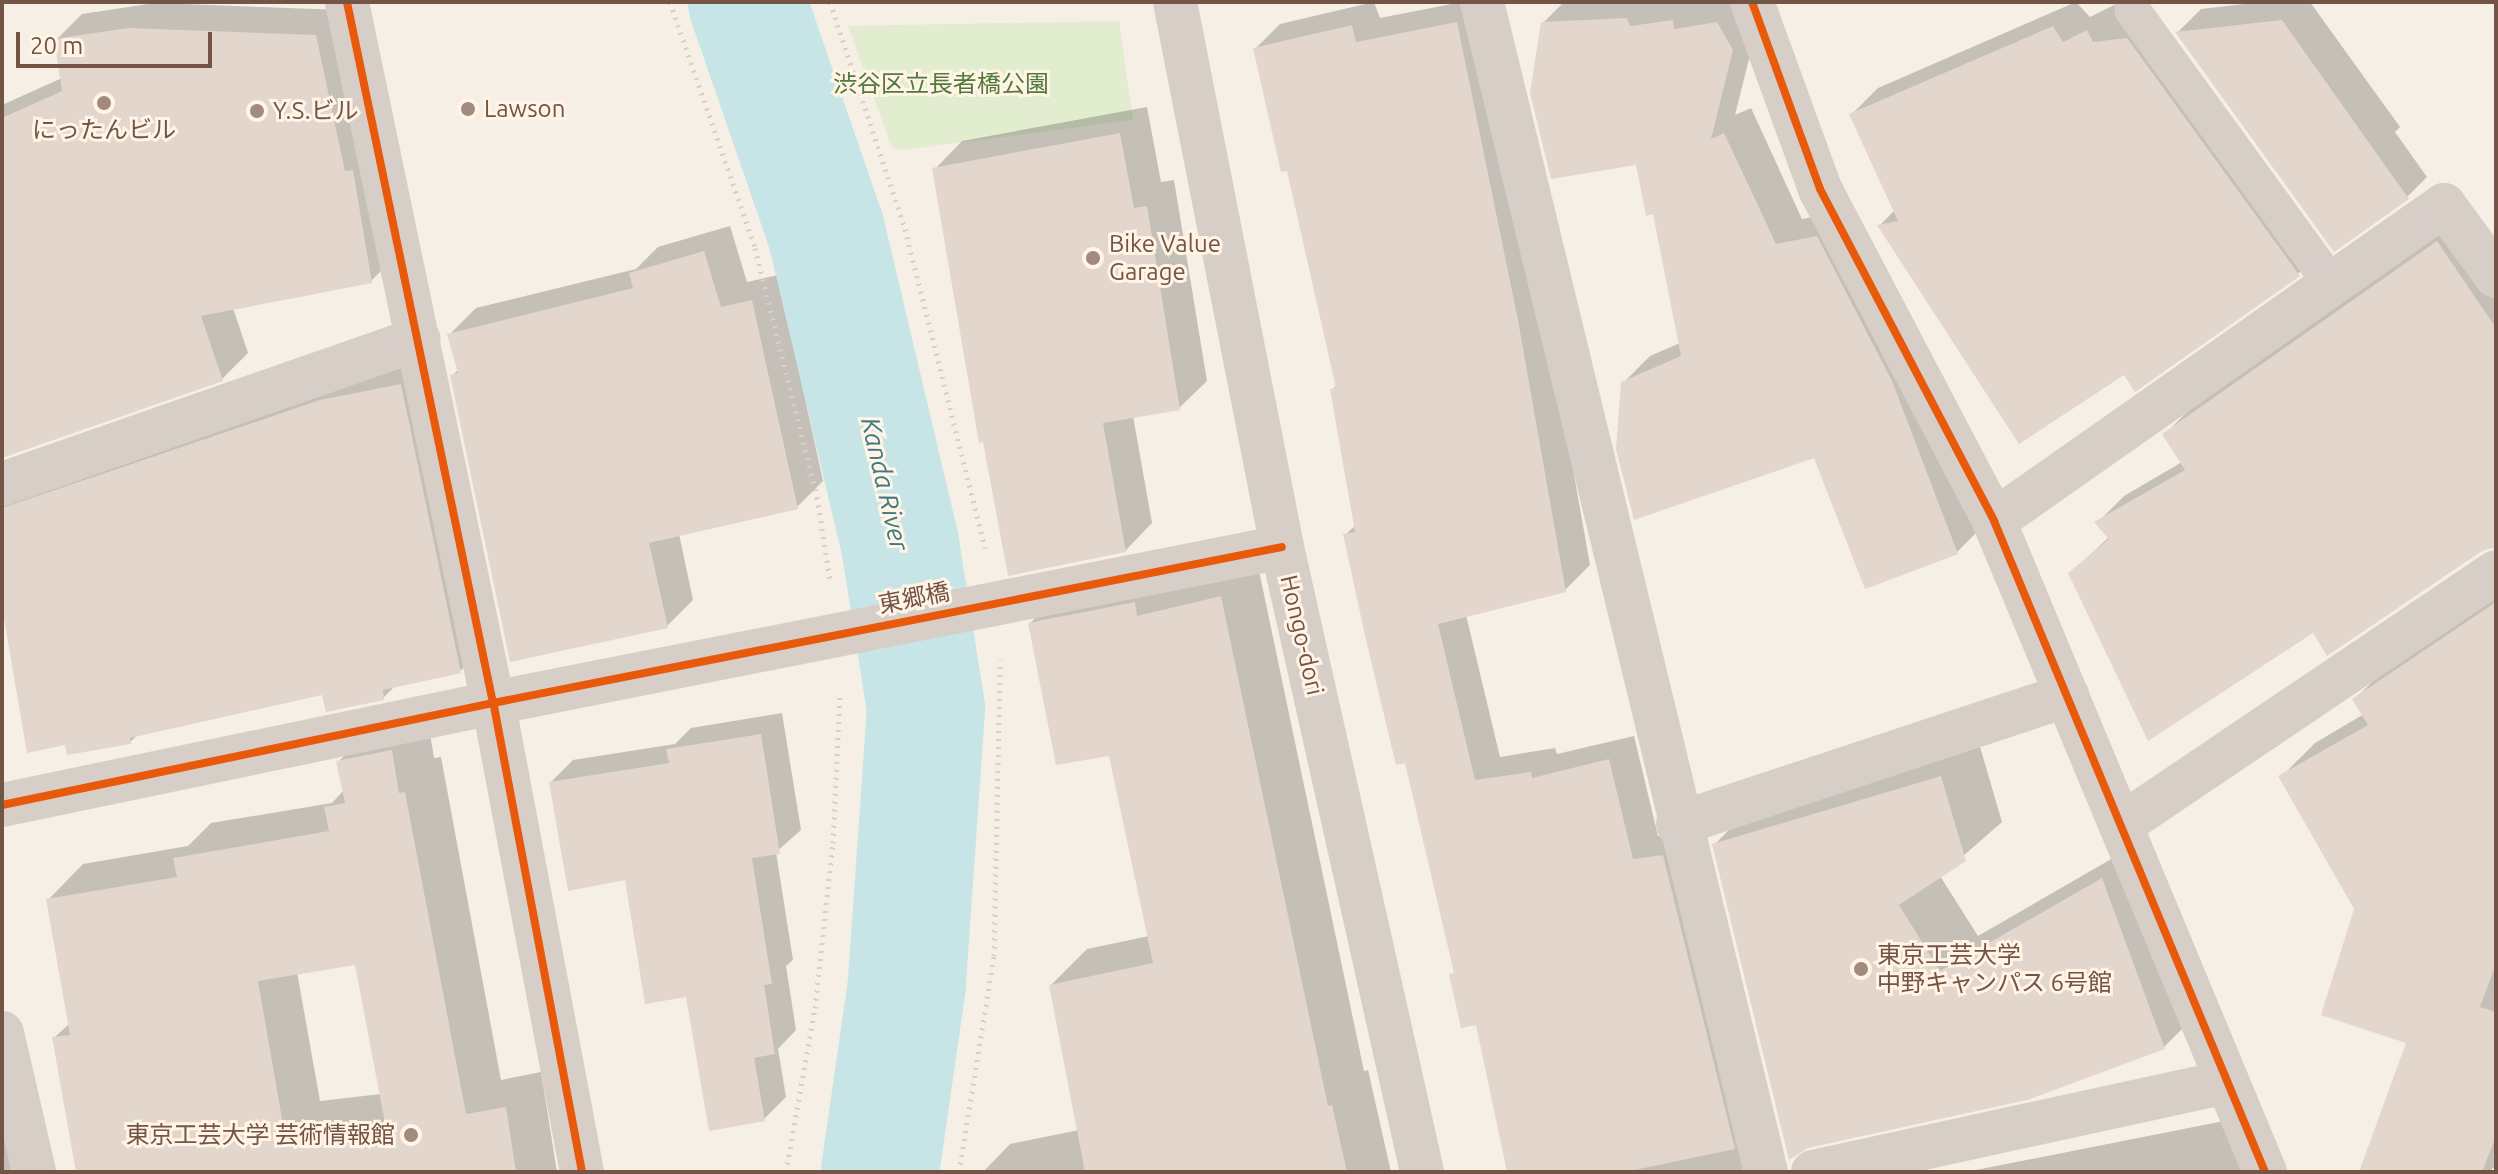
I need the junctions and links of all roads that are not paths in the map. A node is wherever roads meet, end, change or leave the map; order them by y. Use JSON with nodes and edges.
{"nodes":[{"id":1,"x":347,"y":2,"type":"edge"},
{"id":2,"x":1175,"y":2,"type":"edge"},
{"id":3,"x":1482,"y":2,"type":"edge"},
{"id":4,"x":1752,"y":2,"type":"edge"},
{"id":5,"x":2132,"y":2,"type":"edge"},
{"id":6,"x":2496,"y":276,"type":"edge"},
{"id":7,"x":2330,"y":282,"type":"junction"},
{"id":8,"x":419,"y":339,"type":"junction"},
{"id":9,"x":2,"y":484,"type":"edge"},
{"id":10,"x":1994,"y":521,"type":"junction"},
{"id":11,"x":1282,"y":547,"type":"junction"},
{"id":12,"x":2496,"y":572,"type":"edge"},
{"id":13,"x":2067,"y":695,"type":"junction"},
{"id":14,"x":493,"y":703,"type":"junction"},
{"id":15,"x":2,"y":805,"type":"edge"},
{"id":16,"x":1678,"y":824,"type":"junction"},
{"id":17,"x":2121,"y":825,"type":"junction"},
{"id":18,"x":2,"y":1033,"type":"edge"},
{"id":19,"x":2226,"y":1082,"type":"junction"},
{"id":20,"x":34,"y":1172,"type":"edge"},
{"id":21,"x":582,"y":1172,"type":"edge"},
{"id":22,"x":1422,"y":1172,"type":"edge"},
{"id":23,"x":1766,"y":1172,"type":"edge"},
{"id":24,"x":1813,"y":1172,"type":"edge"},
{"id":25,"x":2265,"y":1172,"type":"edge"}],
"edges":[{"from":1,"to":8,"type":"street"},
{"from":2,"to":11,"type":"street","name":"Hongo-dori"},
{"from":3,"to":16,"type":"street"},
{"from":4,"to":10,"type":"street"},
{"from":5,"to":7,"type":"lane"},
{"from":6,"to":7,"type":"street"},
{"from":7,"to":10,"type":"street"},
{"from":8,"to":9,"type":"street"},
{"from":8,"to":14,"type":"street"},
{"from":10,"to":13,"type":"street"},
{"from":11,"to":14,"type":"street","name":"東郷橋"},
{"from":11,"to":22,"type":"street","name":"Hongo-dori"},
{"from":12,"to":17,"type":"street"},
{"from":13,"to":16,"type":"street"},
{"from":13,"to":17,"type":"street"},
{"from":14,"to":15,"type":"street","name":"東郷橋"},
{"from":14,"to":21,"type":"street"},
{"from":16,"to":23,"type":"street"},
{"from":17,"to":19,"type":"street"},
{"from":18,"to":20,"type":"street"},
{"from":19,"to":24,"type":"street"},
{"from":19,"to":25,"type":"street"}]}
